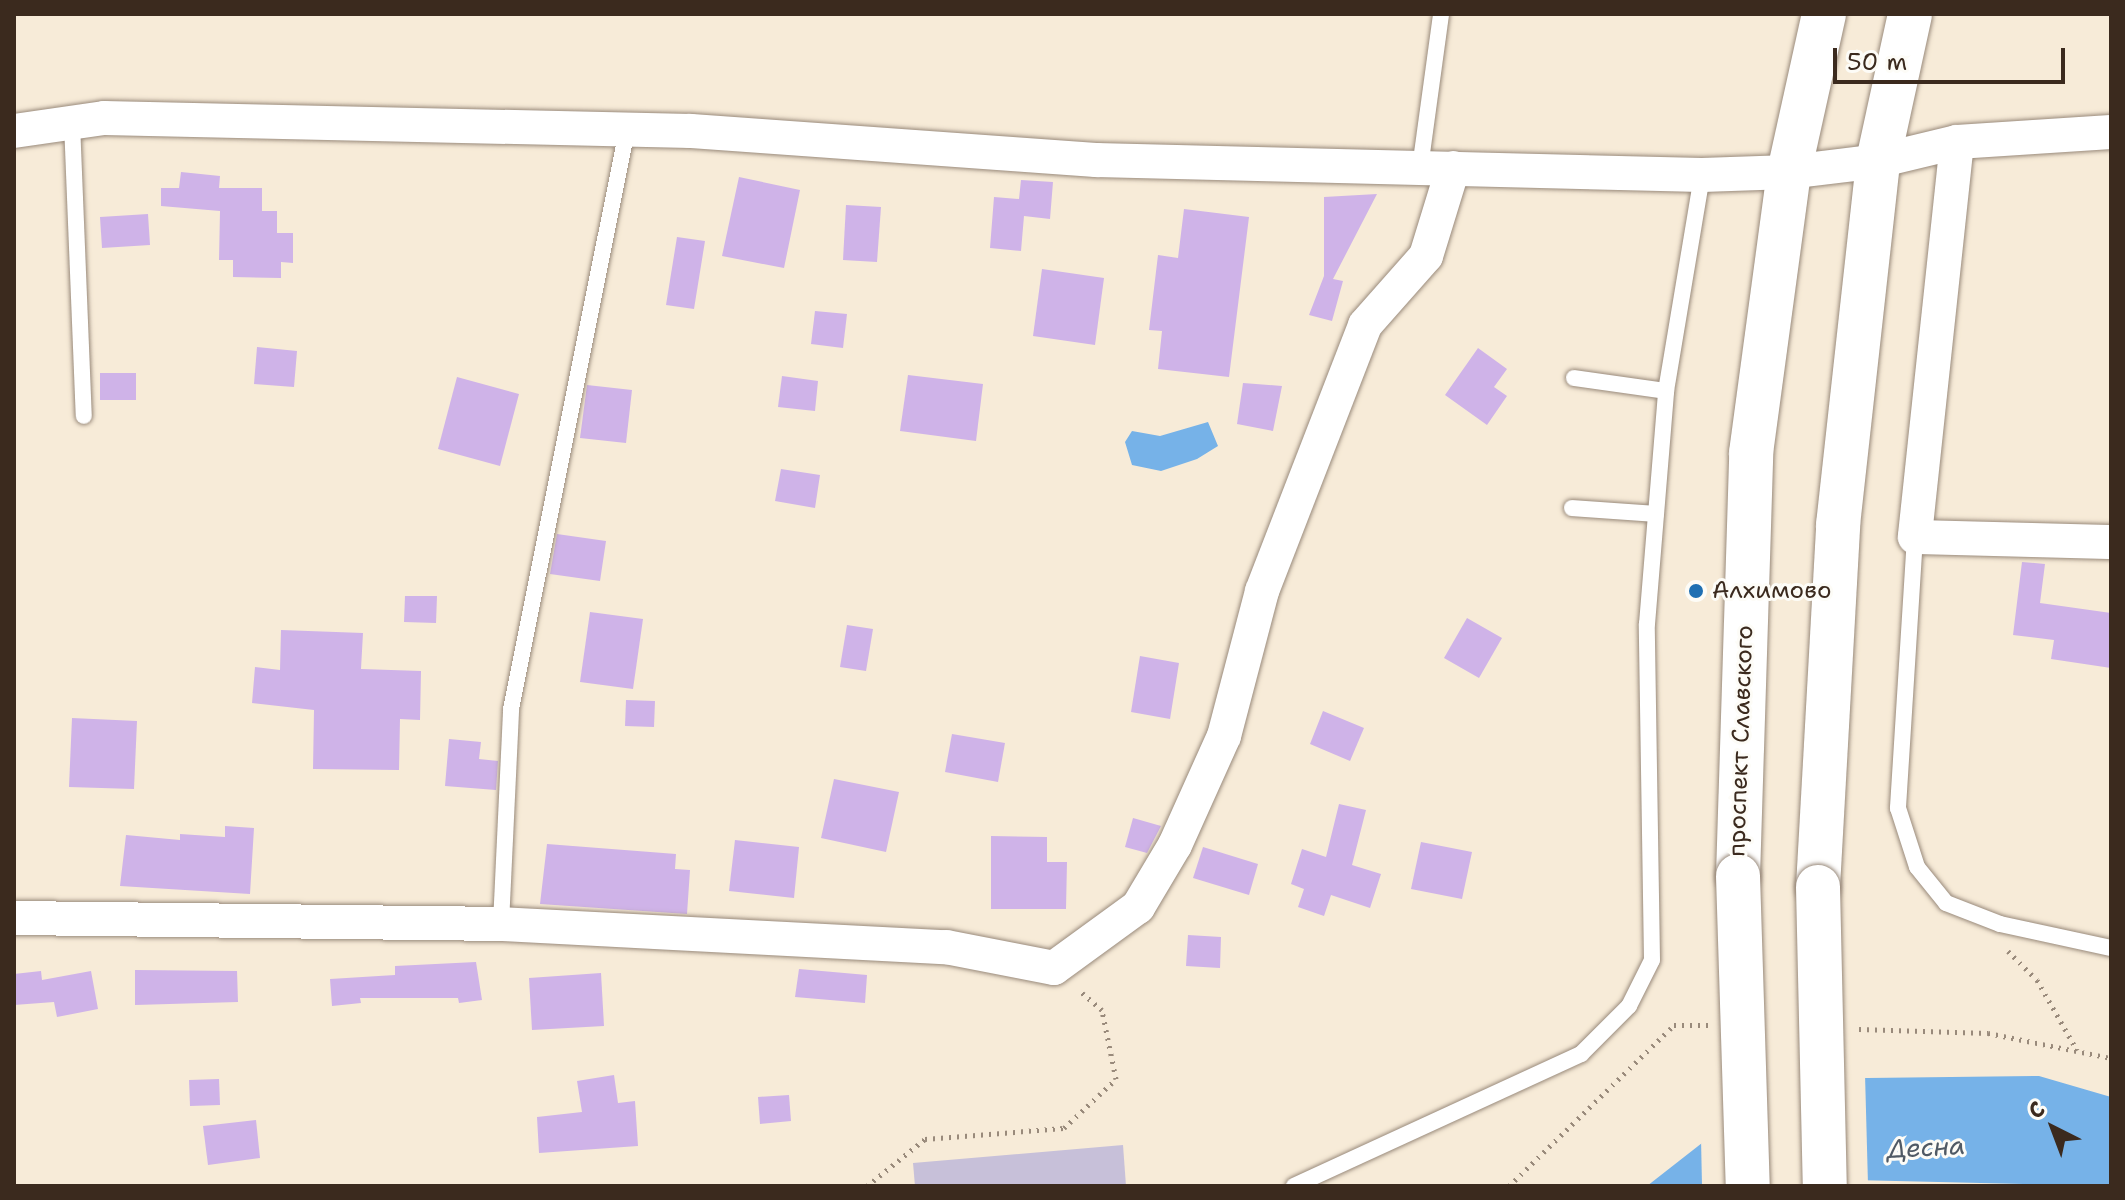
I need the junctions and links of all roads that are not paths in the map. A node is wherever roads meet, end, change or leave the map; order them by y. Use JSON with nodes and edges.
{"nodes":[{"id":1,"x":1441,"y":14,"type":"edge"},
{"id":2,"x":1824,"y":14,"type":"edge"},
{"id":3,"x":1910,"y":14,"type":"edge"},
{"id":4,"x":72,"y":123,"type":"junction"},
{"id":5,"x":627,"y":130,"type":"junction"},
{"id":6,"x":14,"y":131,"type":"edge"},
{"id":7,"x":2111,"y":132,"type":"edge"},
{"id":8,"x":1957,"y":142,"type":"junction"},
{"id":9,"x":1878,"y":161,"type":"junction"},
{"id":10,"x":1436,"y":168,"type":"junction"},
{"id":11,"x":1789,"y":172,"type":"junction"},
{"id":12,"x":1702,"y":175,"type":"junction"},
{"id":13,"x":1574,"y":378,"type":"dead end"},
{"id":14,"x":1666,"y":391,"type":"junction"},
{"id":15,"x":84,"y":416,"type":"dead end"},
{"id":16,"x":1572,"y":508,"type":"dead end"},
{"id":17,"x":1656,"y":514,"type":"junction"},
{"id":18,"x":1915,"y":537,"type":"junction"},
{"id":19,"x":2111,"y":542,"type":"edge"},
{"id":20,"x":14,"y":918,"type":"edge"},
{"id":21,"x":501,"y":924,"type":"junction"},
{"id":22,"x":2111,"y":948,"type":"edge"},
{"id":23,"x":1294,"y":1186,"type":"edge"},
{"id":24,"x":1748,"y":1186,"type":"edge"},
{"id":25,"x":1825,"y":1186,"type":"edge"}],
"edges":[{"from":1,"to":10,"type":"lane"},
{"from":2,"to":11,"type":"main road","name":"проспект Славского"},
{"from":3,"to":9,"type":"main road"},
{"from":4,"to":5,"type":"street"},
{"from":4,"to":6,"type":"street"},
{"from":4,"to":15,"type":"lane"},
{"from":5,"to":10,"type":"street"},
{"from":5,"to":21,"type":"lane"},
{"from":7,"to":8,"type":"street"},
{"from":8,"to":9,"type":"street"},
{"from":8,"to":18,"type":"street"},
{"from":9,"to":11,"type":"street"},
{"from":9,"to":25,"type":"main road","bridge":true},
{"from":10,"to":12,"type":"street"},
{"from":10,"to":21,"type":"street"},
{"from":11,"to":12,"type":"street"},
{"from":11,"to":24,"type":"main road","name":"проспект Славского","bridge":true},
{"from":12,"to":14,"type":"lane"},
{"from":13,"to":14,"type":"lane"},
{"from":14,"to":17,"type":"lane"},
{"from":16,"to":17,"type":"lane"},
{"from":17,"to":23,"type":"lane"},
{"from":18,"to":19,"type":"street"},
{"from":18,"to":22,"type":"lane"},
{"from":20,"to":21,"type":"street"}]}
